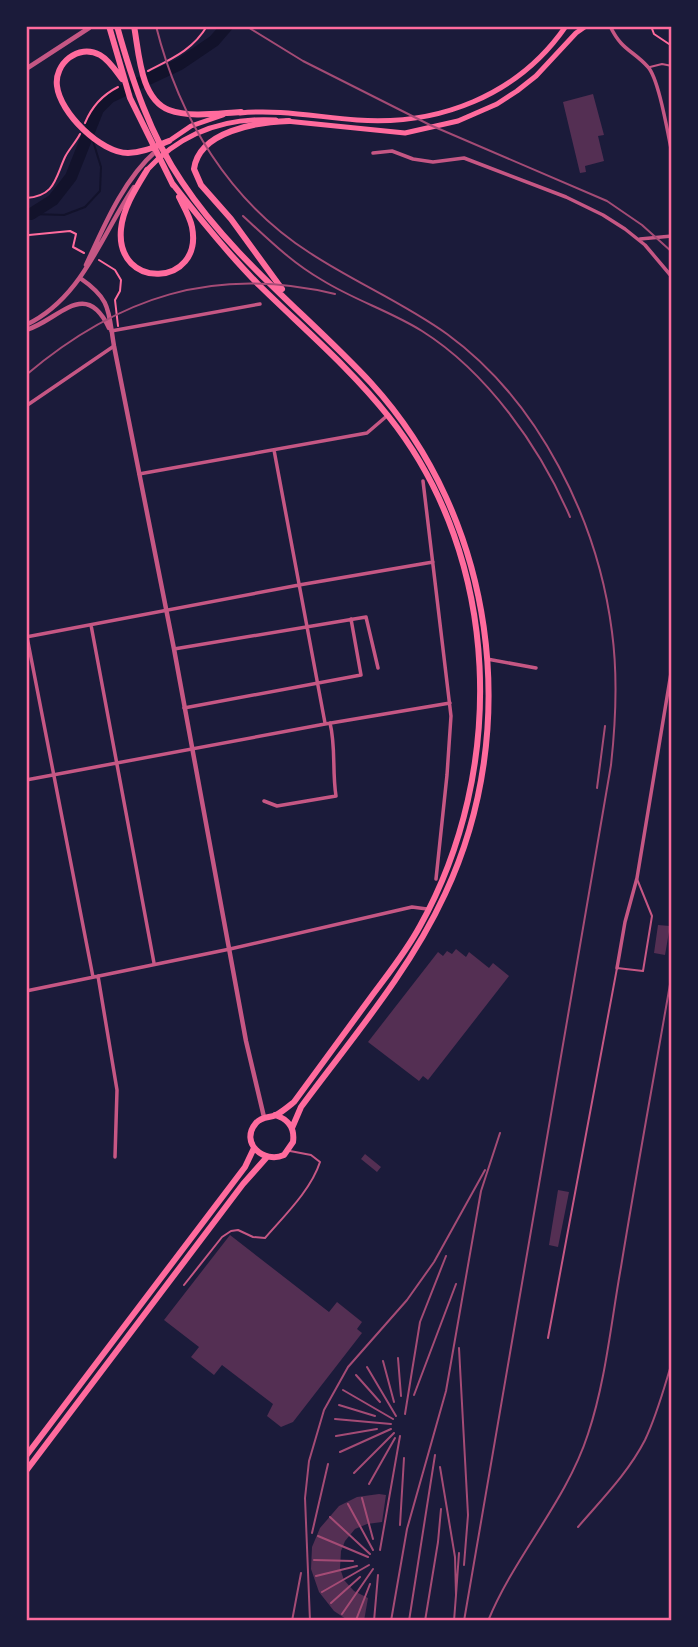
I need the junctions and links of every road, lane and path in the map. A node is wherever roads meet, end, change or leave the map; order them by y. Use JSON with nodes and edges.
{"nodes":[{"id":1,"x":117,"y":26,"type":"edge"},
{"id":2,"x":134,"y":26,"type":"edge"},
{"id":3,"x":207,"y":26,"type":"edge"},
{"id":4,"x":566,"y":26,"type":"edge"},
{"id":5,"x":586,"y":26,"type":"edge"},
{"id":6,"x":610,"y":26,"type":"edge"},
{"id":7,"x":651,"y":26,"type":"edge"},
{"id":8,"x":89,"y":27,"type":"edge"},
{"id":9,"x":109,"y":27,"type":"edge"},
{"id":10,"x":672,"y":46,"type":"edge"},
{"id":11,"x":671,"y":66,"type":"edge"},
{"id":12,"x":649,"y":68,"type":"junction"},
{"id":13,"x":26,"y":69,"type":"edge"},
{"id":14,"x":146,"y":72,"type":"dead end"},
{"id":15,"x":122,"y":83,"type":"junction"},
{"id":16,"x":242,"y":112,"type":"junction"},
{"id":17,"x":289,"y":121,"type":"junction"},
{"id":18,"x":169,"y":141,"type":"junction"},
{"id":19,"x":373,"y":152,"type":"dead end"},
{"id":20,"x":672,"y":153,"type":"edge"},
{"id":21,"x":147,"y":170,"type":"junction"},
{"id":22,"x":172,"y":183,"type":"junction"},
{"id":23,"x":26,"y":198,"type":"edge"},
{"id":24,"x":672,"y":236,"type":"edge"},
{"id":25,"x":635,"y":237,"type":"junction"},
{"id":26,"x":26,"y":239,"type":"edge"},
{"id":27,"x":80,"y":251,"type":"dead end"},
{"id":28,"x":107,"y":265,"type":"dead end"},
{"id":29,"x":672,"y":277,"type":"edge"},
{"id":30,"x":79,"y":278,"type":"junction"},
{"id":31,"x":260,"y":304,"type":"dead end"},
{"id":32,"x":298,"y":310,"type":"junction"},
{"id":33,"x":26,"y":327,"type":"edge"},
{"id":34,"x":119,"y":330,"type":"junction"},
{"id":35,"x":111,"y":331,"type":"junction"},
{"id":36,"x":114,"y":346,"type":"junction"},
{"id":37,"x":26,"y":405,"type":"edge"},
{"id":38,"x":388,"y":415,"type":"junction"},
{"id":39,"x":274,"y":450,"type":"junction"},
{"id":40,"x":139,"y":474,"type":"junction"},
{"id":41,"x":423,"y":481,"type":"dead end"},
{"id":42,"x":433,"y":562,"type":"junction"},
{"id":43,"x":299,"y":584,"type":"junction"},
{"id":44,"x":165,"y":610,"type":"junction"},
{"id":45,"x":351,"y":619,"type":"junction"},
{"id":46,"x":91,"y":625,"type":"junction"},
{"id":47,"x":306,"y":627,"type":"junction"},
{"id":48,"x":27,"y":637,"type":"edge"},
{"id":49,"x":174,"y":649,"type":"junction"},
{"id":50,"x":483,"y":659,"type":"junction"},
{"id":51,"x":672,"y":667,"type":"edge"},
{"id":52,"x":378,"y":668,"type":"dead end"},
{"id":53,"x":537,"y":668,"type":"dead end"},
{"id":54,"x":317,"y":684,"type":"junction"},
{"id":55,"x":450,"y":703,"type":"junction"},
{"id":56,"x":184,"y":708,"type":"junction"},
{"id":57,"x":327,"y":723,"type":"junction"},
{"id":58,"x":191,"y":749,"type":"junction"},
{"id":59,"x":117,"y":764,"type":"junction"},
{"id":60,"x":54,"y":775,"type":"junction"},
{"id":61,"x":26,"y":780,"type":"edge"},
{"id":62,"x":264,"y":801,"type":"dead end"},
{"id":63,"x":637,"y":878,"type":"junction"},
{"id":64,"x":436,"y":879,"type":"dead end"},
{"id":65,"x":429,"y":909,"type":"junction"},
{"id":66,"x":229,"y":949,"type":"junction"},
{"id":67,"x":154,"y":964,"type":"junction"},
{"id":68,"x":617,"y":968,"type":"junction"},
{"id":69,"x":98,"y":976,"type":"junction"},
{"id":70,"x":93,"y":977,"type":"junction"},
{"id":71,"x":26,"y":991,"type":"edge"},
{"id":72,"x":275,"y":1115,"type":"junction"},
{"id":73,"x":264,"y":1117,"type":"junction"},
{"id":74,"x":292,"y":1128,"type":"junction"},
{"id":75,"x":254,"y":1148,"type":"junction"},
{"id":76,"x":289,"y":1151,"type":"junction"},
{"id":77,"x":115,"y":1157,"type":"dead end"},
{"id":78,"x":267,"y":1157,"type":"junction"},
{"id":79,"x":184,"y":1285,"type":"dead end"},
{"id":80,"x":548,"y":1338,"type":"dead end"},
{"id":81,"x":26,"y":1456,"type":"edge"},
{"id":82,"x":26,"y":1471,"type":"edge"}],
"edges":[{"from":1,"to":32,"type":"highway"},
{"from":2,"to":16,"type":"highway"},
{"from":3,"to":14,"type":"path"},
{"from":4,"to":16,"type":"main road"},
{"from":5,"to":17,"type":"main road"},
{"from":6,"to":12,"type":"street"},
{"from":7,"to":10,"type":"path"},
{"from":8,"to":13,"type":"street"},
{"from":9,"to":15,"type":"highway"},
{"from":11,"to":12,"type":"lane"},
{"from":12,"to":20,"type":"street"},
{"from":15,"to":18,"type":"highway"},
{"from":15,"to":22,"type":"highway"},
{"from":15,"to":23,"type":"path"},
{"from":16,"to":18,"type":"main road"},
{"from":17,"to":21,"type":"main road"},
{"from":17,"to":32,"type":"highway"},
{"from":18,"to":30,"type":"street"},
{"from":19,"to":25,"type":"street"},
{"from":21,"to":22,"type":"highway"},
{"from":21,"to":30,"type":"street"},
{"from":22,"to":38,"type":"highway"},
{"from":24,"to":25,"type":"street"},
{"from":25,"to":29,"type":"street"},
{"from":26,"to":27,"type":"path"},
{"from":28,"to":34,"type":"path"},
{"from":30,"to":33,"type":"street"},
{"from":30,"to":35,"type":"street"},
{"from":31,"to":34,"type":"street"},
{"from":32,"to":50,"type":"highway"},
{"from":33,"to":35,"type":"street"},
{"from":34,"to":35,"type":"street"},
{"from":35,"to":36,"type":"street"},
{"from":36,"to":37,"type":"street"},
{"from":36,"to":40,"type":"street"},
{"from":38,"to":39,"type":"street"},
{"from":38,"to":50,"type":"highway"},
{"from":39,"to":40,"type":"street"},
{"from":39,"to":43,"type":"street"},
{"from":40,"to":44,"type":"street"},
{"from":41,"to":42,"type":"street"},
{"from":42,"to":43,"type":"street"},
{"from":42,"to":55,"type":"street"},
{"from":43,"to":44,"type":"street"},
{"from":43,"to":47,"type":"street"},
{"from":44,"to":46,"type":"street"},
{"from":44,"to":49,"type":"street"},
{"from":45,"to":47,"type":"street"},
{"from":45,"to":52,"type":"street"},
{"from":45,"to":54,"type":"street"},
{"from":46,"to":48,"type":"street"},
{"from":46,"to":59,"type":"street"},
{"from":47,"to":49,"type":"street"},
{"from":47,"to":54,"type":"street"},
{"from":48,"to":60,"type":"street"},
{"from":49,"to":56,"type":"street"},
{"from":50,"to":53,"type":"street"},
{"from":50,"to":65,"type":"highway"},
{"from":50,"to":74,"type":"highway"},
{"from":51,"to":63,"type":"street"},
{"from":54,"to":56,"type":"street"},
{"from":54,"to":57,"type":"street"},
{"from":55,"to":57,"type":"street"},
{"from":55,"to":64,"type":"street"},
{"from":56,"to":58,"type":"street"},
{"from":57,"to":58,"type":"street"},
{"from":57,"to":62,"type":"street"},
{"from":58,"to":59,"type":"street"},
{"from":58,"to":66,"type":"street"},
{"from":59,"to":60,"type":"street"},
{"from":59,"to":67,"type":"street"},
{"from":60,"to":61,"type":"street"},
{"from":60,"to":70,"type":"street"},
{"from":63,"to":68,"type":"street"},
{"from":63,"to":68,"type":"lane"},
{"from":65,"to":66,"type":"street"},
{"from":65,"to":72,"type":"highway"},
{"from":66,"to":67,"type":"street"},
{"from":66,"to":73,"type":"street"},
{"from":67,"to":69,"type":"street"},
{"from":68,"to":80,"type":"lane"},
{"from":69,"to":70,"type":"street"},
{"from":69,"to":77,"type":"street"},
{"from":70,"to":71,"type":"street"},
{"from":72,"to":73,"type":"highway"},
{"from":72,"to":74,"type":"highway"},
{"from":73,"to":75,"type":"highway"},
{"from":74,"to":76,"type":"highway"},
{"from":75,"to":78,"type":"highway"},
{"from":75,"to":81,"type":"highway"},
{"from":76,"to":78,"type":"highway"},
{"from":76,"to":79,"type":"lane"},
{"from":78,"to":82,"type":"highway"}]}
